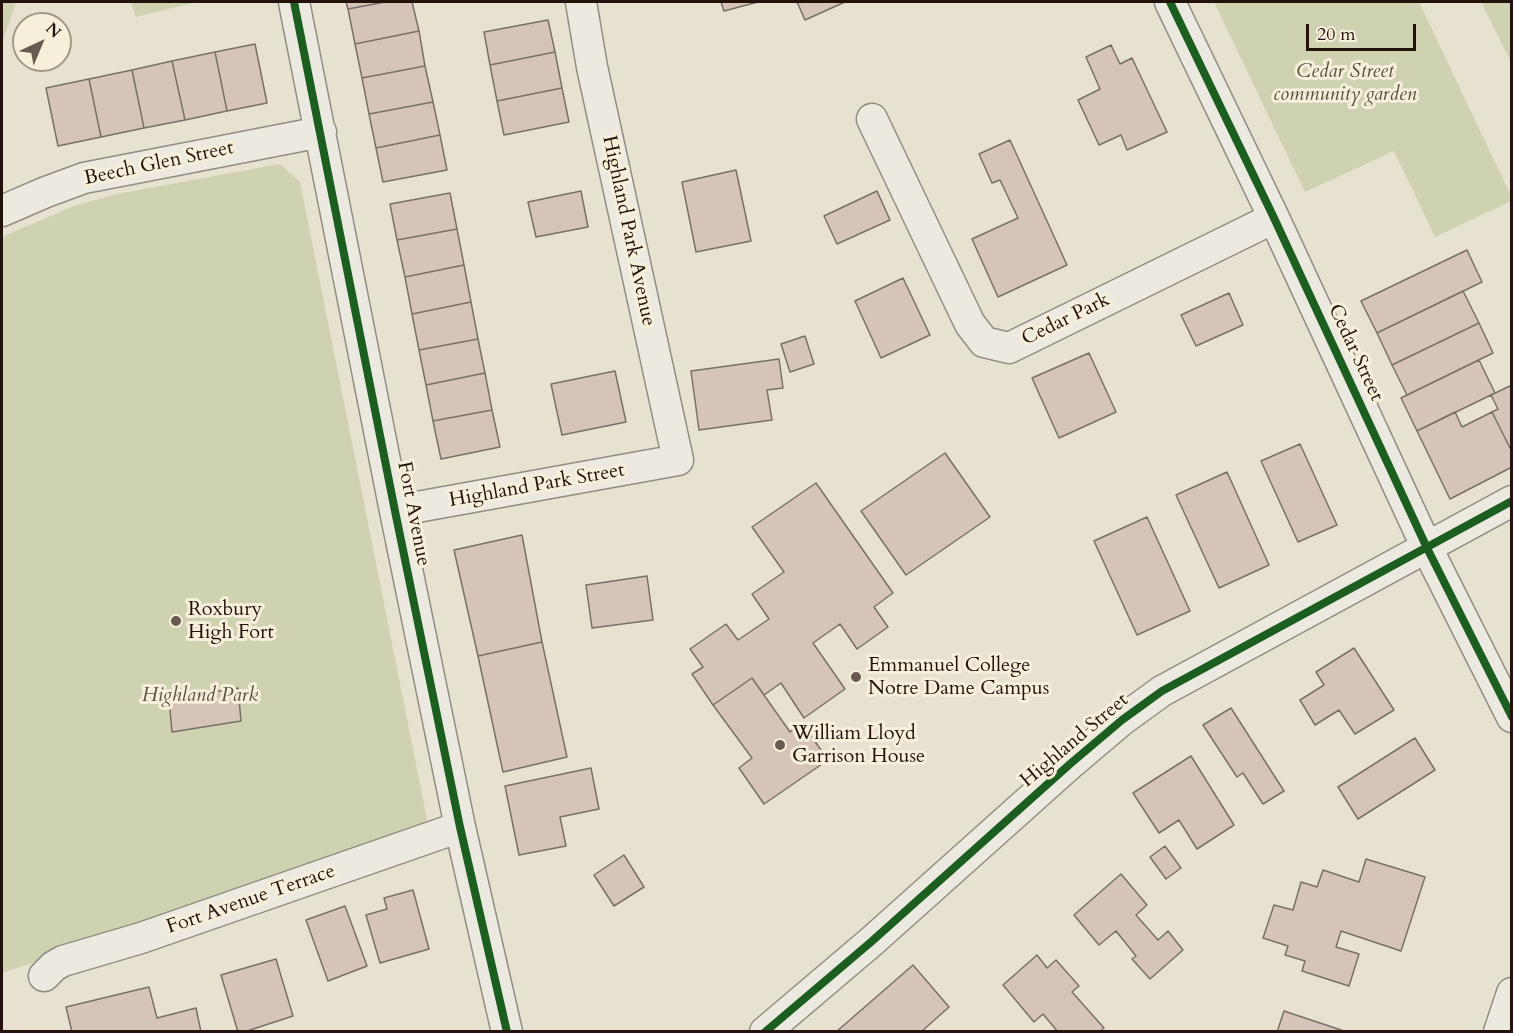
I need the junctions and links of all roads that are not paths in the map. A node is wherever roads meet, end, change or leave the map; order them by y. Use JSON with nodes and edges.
{"nodes":[{"id":1,"x":294,"y":2,"type":"edge"},
{"id":2,"x":581,"y":2,"type":"edge"},
{"id":3,"x":1170,"y":2,"type":"edge"},
{"id":4,"x":872,"y":119,"type":"dead end"},
{"id":5,"x":321,"y":132,"type":"junction"},
{"id":6,"x":2,"y":211,"type":"edge"},
{"id":7,"x":1275,"y":218,"type":"junction"},
{"id":8,"x":678,"y":460,"type":"joint"},
{"id":9,"x":1512,"y":501,"type":"edge"},
{"id":10,"x":395,"y":511,"type":"junction"},
{"id":11,"x":1427,"y":548,"type":"junction"},
{"id":12,"x":1512,"y":717,"type":"edge"},
{"id":13,"x":460,"y":827,"type":"junction"},
{"id":14,"x":44,"y":976,"type":"dead end"},
{"id":15,"x":1512,"y":993,"type":"edge"},
{"id":16,"x":507,"y":1032,"type":"edge"},
{"id":17,"x":765,"y":1032,"type":"edge"},
{"id":18,"x":1499,"y":1032,"type":"edge"}],
"edges":[{"from":1,"to":5,"type":"street","name":"Fort Avenue"},
{"from":2,"to":8,"type":"street","name":"Highland Park Avenue"},
{"from":3,"to":7,"type":"street","name":"Cedar Street"},
{"from":4,"to":7,"type":"street","name":"Cedar Park"},
{"from":5,"to":6,"type":"street","name":"Beech Glen Street"},
{"from":5,"to":10,"type":"street","name":"Fort Avenue"},
{"from":7,"to":11,"type":"street","name":"Cedar Street"},
{"from":8,"to":10,"type":"street","name":"Highland Park Street"},
{"from":9,"to":11,"type":"street","name":"Highland Street"},
{"from":10,"to":13,"type":"street","name":"Fort Avenue"},
{"from":11,"to":12,"type":"street","name":"Cedar Street"},
{"from":11,"to":17,"type":"street","name":"Highland Street"},
{"from":13,"to":14,"type":"street","name":"Fort Avenue Terrace"},
{"from":13,"to":16,"type":"street","name":"Fort Avenue"},
{"from":15,"to":18,"type":"street"}]}
